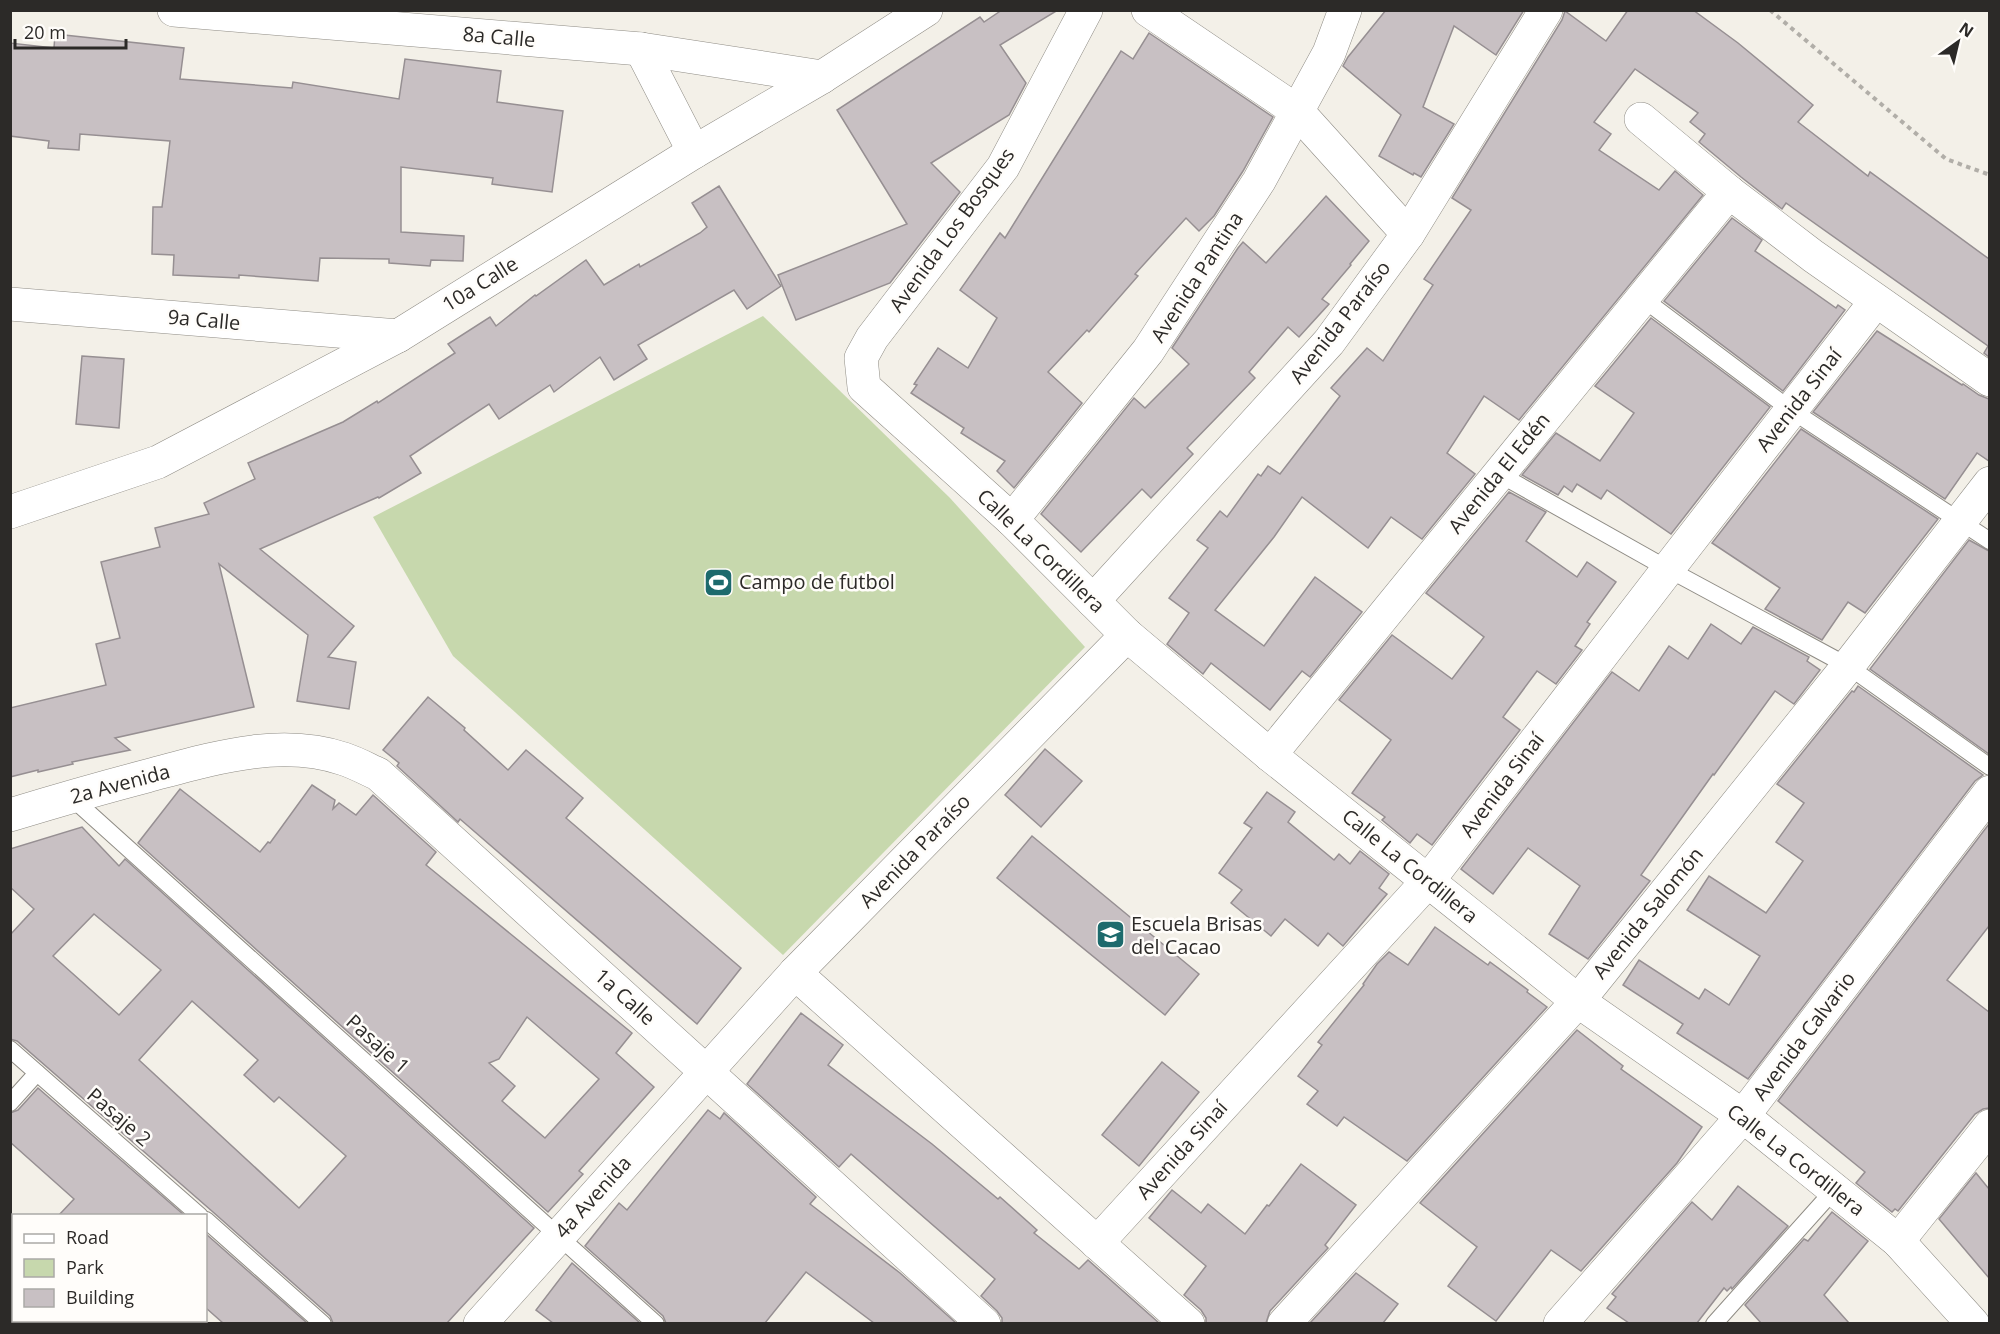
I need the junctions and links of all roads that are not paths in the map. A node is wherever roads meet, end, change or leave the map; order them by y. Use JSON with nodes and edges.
{"nodes":[{"id":1,"x":174,"y":10,"type":"edge"},
{"id":2,"x":926,"y":10,"type":"edge"},
{"id":3,"x":1086,"y":10,"type":"edge"},
{"id":4,"x":1148,"y":10,"type":"edge"},
{"id":5,"x":1345,"y":10,"type":"edge"},
{"id":6,"x":1546,"y":10,"type":"edge"},
{"id":7,"x":641,"y":49,"type":"junction"},
{"id":8,"x":822,"y":77,"type":"junction"},
{"id":9,"x":1297,"y":111,"type":"junction"},
{"id":10,"x":1641,"y":119,"type":"dead end"},
{"id":11,"x":694,"y":152,"type":"junction"},
{"id":12,"x":1729,"y":192,"type":"junction"},
{"id":13,"x":1408,"y":234,"type":"junction"},
{"id":14,"x":1642,"y":298,"type":"junction"},
{"id":15,"x":1876,"y":301,"type":"junction"},
{"id":16,"x":10,"y":304,"type":"edge"},
{"id":17,"x":398,"y":336,"type":"junction"},
{"id":18,"x":1989,"y":380,"type":"edge"},
{"id":19,"x":864,"y":387,"type":"joint"},
{"id":20,"x":1791,"y":410,"type":"junction"},
{"id":21,"x":1499,"y":474,"type":"junction"},
{"id":22,"x":1989,"y":483,"type":"edge"},
{"id":23,"x":10,"y":512,"type":"edge"},
{"id":24,"x":1012,"y":520,"type":"junction"},
{"id":25,"x":1960,"y":521,"type":"junction"},
{"id":26,"x":1989,"y":541,"type":"edge"},
{"id":27,"x":1668,"y":569,"type":"junction"},
{"id":28,"x":1093,"y":601,"type":"junction"},
{"id":29,"x":1127,"y":635,"type":"junction"},
{"id":30,"x":1848,"y":666,"type":"junction"},
{"id":31,"x":229,"y":754,"type":"joint"},
{"id":32,"x":1270,"y":755,"type":"junction"},
{"id":33,"x":1989,"y":767,"type":"edge"},
{"id":34,"x":1989,"y":792,"type":"edge"},
{"id":35,"x":71,"y":796,"type":"junction"},
{"id":36,"x":10,"y":815,"type":"edge"},
{"id":37,"x":1428,"y":881,"type":"junction"},
{"id":38,"x":795,"y":973,"type":"junction"},
{"id":39,"x":1578,"y":1001,"type":"junction"},
{"id":40,"x":10,"y":1049,"type":"edge"},
{"id":41,"x":707,"y":1072,"type":"junction"},
{"id":42,"x":37,"y":1073,"type":"junction"},
{"id":43,"x":10,"y":1103,"type":"edge"},
{"id":44,"x":1743,"y":1116,"type":"junction"},
{"id":45,"x":1989,"y":1126,"type":"edge"},
{"id":46,"x":1834,"y":1190,"type":"junction"},
{"id":47,"x":199,"y":1214,"type":"edge"},
{"id":48,"x":207,"y":1221,"type":"edge"},
{"id":49,"x":559,"y":1236,"type":"junction"},
{"id":50,"x":1898,"y":1241,"type":"junction"},
{"id":51,"x":1098,"y":1243,"type":"junction"},
{"id":52,"x":323,"y":1323,"type":"edge"},
{"id":53,"x":480,"y":1323,"type":"edge"},
{"id":54,"x":656,"y":1323,"type":"edge"},
{"id":55,"x":984,"y":1323,"type":"edge"},
{"id":56,"x":1188,"y":1323,"type":"edge"},
{"id":57,"x":1284,"y":1323,"type":"edge"},
{"id":58,"x":1560,"y":1323,"type":"edge"},
{"id":59,"x":1714,"y":1323,"type":"edge"},
{"id":60,"x":1973,"y":1323,"type":"edge"}],
"edges":[{"from":1,"to":7,"type":"street","name":"8a Calle"},
{"from":2,"to":8,"type":"street","name":"10a Calle"},
{"from":3,"to":19,"type":"street","name":"Avenida Los Bosques"},
{"from":4,"to":9,"type":"street"},
{"from":5,"to":9,"type":"street","name":"Avenida Pantina"},
{"from":6,"to":13,"type":"street","name":"Avenida Paraíso"},
{"from":7,"to":8,"type":"street","name":"8a Calle"},
{"from":7,"to":11,"type":"street"},
{"from":8,"to":11,"type":"street","name":"10a Calle"},
{"from":9,"to":13,"type":"street"},
{"from":9,"to":24,"type":"street","name":"Avenida Pantina"},
{"from":10,"to":12,"type":"street"},
{"from":11,"to":17,"type":"street","name":"10a Calle"},
{"from":12,"to":14,"type":"street","name":"Avenida El Edén"},
{"from":12,"to":15,"type":"street"},
{"from":13,"to":28,"type":"street","name":"Avenida Paraíso"},
{"from":14,"to":20,"type":"lane"},
{"from":14,"to":21,"type":"street","name":"Avenida El Edén"},
{"from":15,"to":18,"type":"street"},
{"from":15,"to":20,"type":"street","name":"Avenida Sinaí"},
{"from":16,"to":17,"type":"street","name":"9a Calle"},
{"from":17,"to":23,"type":"street","name":"10a Calle"},
{"from":19,"to":24,"type":"street","name":"Calle La Cordillera"},
{"from":20,"to":25,"type":"lane"},
{"from":20,"to":27,"type":"street","name":"Avenida Sinaí"},
{"from":21,"to":27,"type":"lane"},
{"from":21,"to":32,"type":"street","name":"Avenida El Edén"},
{"from":22,"to":25,"type":"street","name":"Avenida Salomón"},
{"from":24,"to":28,"type":"street","name":"Calle La Cordillera"},
{"from":25,"to":26,"type":"lane"},
{"from":25,"to":30,"type":"street","name":"Avenida Salomón"},
{"from":27,"to":30,"type":"lane"},
{"from":27,"to":37,"type":"street","name":"Avenida Sinaí"},
{"from":28,"to":29,"type":"street","name":"Calle La Cordillera"},
{"from":29,"to":32,"type":"street","name":"Calle La Cordillera"},
{"from":29,"to":38,"type":"street","name":"Avenida Paraíso"},
{"from":30,"to":33,"type":"lane"},
{"from":30,"to":39,"type":"street","name":"Avenida Salomón"},
{"from":31,"to":35,"type":"street","name":"2a Avenida"},
{"from":31,"to":41,"type":"street","name":"1a Calle"},
{"from":32,"to":37,"type":"street","name":"Calle La Cordillera"},
{"from":34,"to":44,"type":"street","name":"Avenida Calvario"},
{"from":35,"to":36,"type":"street","name":"2a Avenida"},
{"from":35,"to":49,"type":"lane","name":"Pasaje 1"},
{"from":37,"to":39,"type":"street","name":"Calle La Cordillera"},
{"from":37,"to":51,"type":"street","name":"Avenida Sinaí"},
{"from":38,"to":41,"type":"street","name":"Avenida Paraíso"},
{"from":38,"to":51,"type":"street"},
{"from":39,"to":44,"type":"street","name":"Calle La Cordillera"},
{"from":39,"to":57,"type":"street","name":"Avenida Salomón"},
{"from":40,"to":42,"type":"lane","name":"Pasaje 2"},
{"from":41,"to":49,"type":"street","name":"4a Avenida"},
{"from":41,"to":55,"type":"street","name":"1a Calle"},
{"from":42,"to":43,"type":"lane"},
{"from":42,"to":47,"type":"lane","name":"Pasaje 2"},
{"from":44,"to":46,"type":"street","name":"Calle La Cordillera"},
{"from":44,"to":58,"type":"street","name":"Avenida Calvario"},
{"from":45,"to":50,"type":"street"},
{"from":46,"to":50,"type":"street","name":"Calle La Cordillera"},
{"from":46,"to":59,"type":"lane"},
{"from":48,"to":52,"type":"lane"},
{"from":49,"to":53,"type":"street","name":"4a Avenida"},
{"from":49,"to":54,"type":"lane","name":"Pasaje 1"},
{"from":50,"to":60,"type":"street","name":"Calle La Cordillera"},
{"from":51,"to":56,"type":"street"}]}
